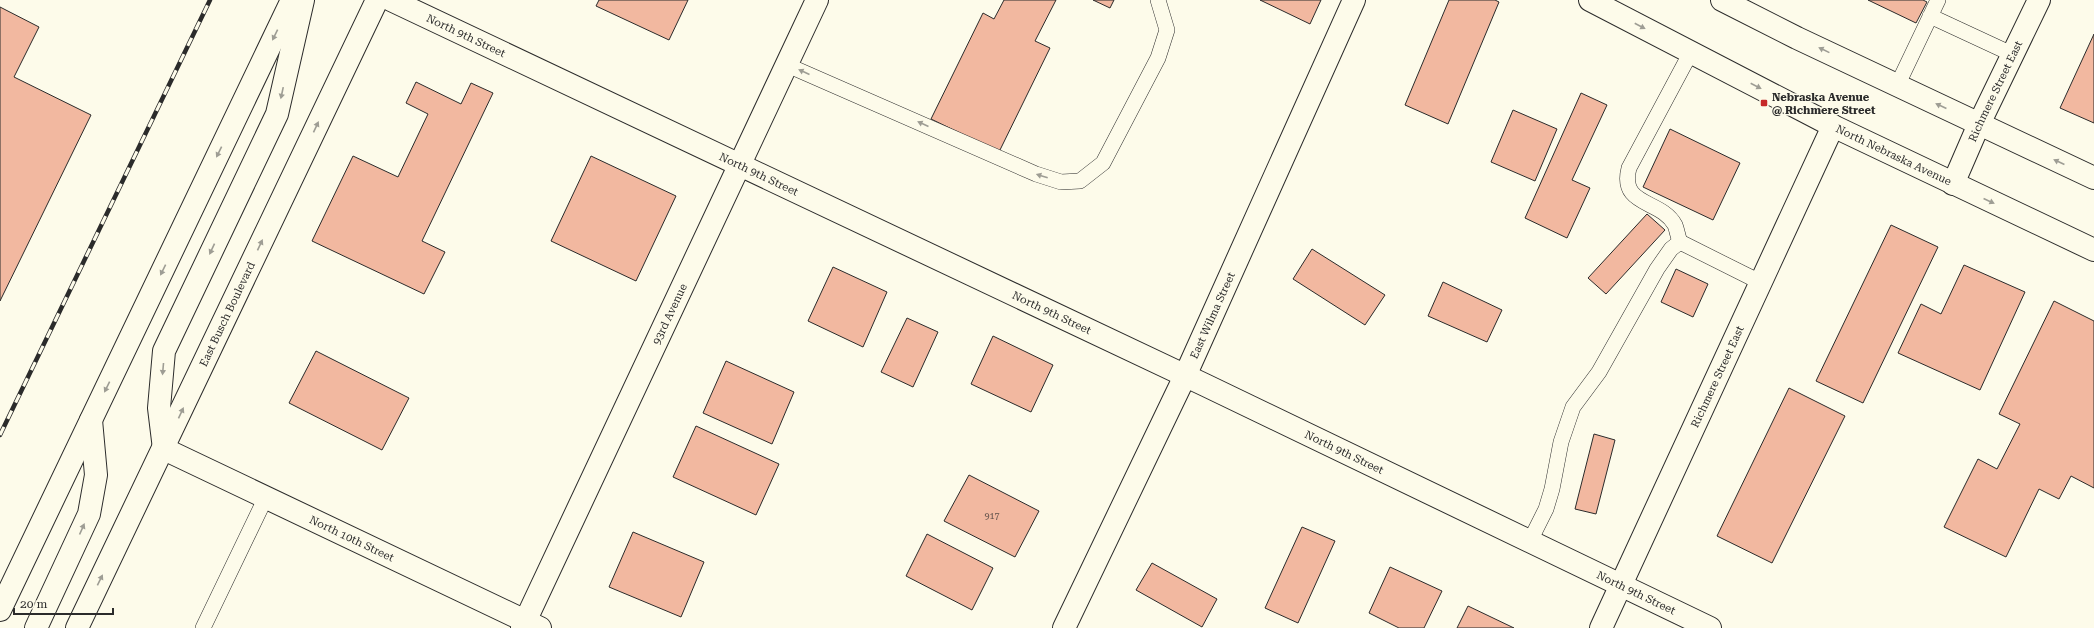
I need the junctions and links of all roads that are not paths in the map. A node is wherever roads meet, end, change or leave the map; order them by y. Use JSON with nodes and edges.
{"nodes":[{"id":1,"x":292,"y":0,"type":"edge"},
{"id":2,"x":303,"y":0,"type":"edge"},
{"id":3,"x":376,"y":0,"type":"edge"},
{"id":4,"x":391,"y":0,"type":"edge"},
{"id":5,"x":817,"y":0,"type":"edge"},
{"id":6,"x":1158,"y":0,"type":"edge"},
{"id":7,"x":1354,"y":0,"type":"edge"},
{"id":8,"x":1722,"y":0,"type":"edge"},
{"id":9,"x":1938,"y":0,"type":"edge"},
{"id":10,"x":2039,"y":0,"type":"edge"},
{"id":11,"x":1602,"y":3,"type":"edge"},
{"id":12,"x":1930,"y":16,"type":"junction"},
{"id":13,"x":1691,"y":52,"type":"junction"},
{"id":14,"x":2014,"y":55,"type":"junction"},
{"id":15,"x":787,"y":65,"type":"junction"},
{"id":16,"x":1897,"y":86,"type":"junction"},
{"id":17,"x":1980,"y":124,"type":"junction"},
{"id":18,"x":1833,"y":126,"type":"junction"},
{"id":19,"x":739,"y":165,"type":"junction"},
{"id":20,"x":2094,"y":178,"type":"edge"},
{"id":21,"x":1953,"y":184,"type":"junction"},
{"id":22,"x":1680,"y":242,"type":"junction"},
{"id":23,"x":2094,"y":250,"type":"edge"},
{"id":24,"x":1760,"y":282,"type":"junction"},
{"id":25,"x":1185,"y":376,"type":"junction"},
{"id":26,"x":91,"y":420,"type":"junction"},
{"id":27,"x":164,"y":449,"type":"junction"},
{"id":28,"x":266,"y":497,"type":"junction"},
{"id":29,"x":1530,"y":541,"type":"junction"},
{"id":30,"x":1621,"y":585,"type":"junction"},
{"id":31,"x":0,"y":610,"type":"edge"},
{"id":32,"x":529,"y":626,"type":"edge"},
{"id":33,"x":36,"y":628,"type":"edge"},
{"id":34,"x":77,"y":628,"type":"edge"},
{"id":35,"x":203,"y":628,"type":"edge"},
{"id":36,"x":1064,"y":628,"type":"edge"},
{"id":37,"x":1601,"y":628,"type":"edge"},
{"id":38,"x":1710,"y":628,"type":"edge"}],
"edges":[{"from":1,"to":26,"type":"street","one_way":true},
{"from":2,"to":27,"type":"street","one_way":true},
{"from":27,"to":3,"type":"street","name":"East Busch Boulevard","one_way":true},
{"from":4,"to":19,"type":"street","name":"North 9th Street"},
{"from":5,"to":15,"type":"street","name":"93rd Avenue"},
{"from":6,"to":15,"type":"lane","one_way":true},
{"from":7,"to":25,"type":"street","name":"East Wilma Street"},
{"from":16,"to":8,"type":"street","one_way":true},
{"from":9,"to":12,"type":"lane"},
{"from":10,"to":14,"type":"street","name":"Richmere Street East"},
{"from":11,"to":13,"type":"street","name":"North Nebraska Avenue","one_way":true},
{"from":12,"to":14,"type":"lane"},
{"from":12,"to":16,"type":"lane"},
{"from":13,"to":18,"type":"street","name":"North Nebraska Avenue","one_way":true},
{"from":13,"to":22,"type":"lane"},
{"from":14,"to":17,"type":"street","name":"Richmere Street East"},
{"from":15,"to":19,"type":"street","name":"93rd Avenue"},
{"from":17,"to":16,"type":"street","one_way":true},
{"from":20,"to":17,"type":"street","one_way":true},
{"from":17,"to":21,"type":"street","name":"Richmere Street East"},
{"from":18,"to":21,"type":"street","name":"North Nebraska Avenue"},
{"from":18,"to":24,"type":"street","name":"Richmere Street East"},
{"from":19,"to":25,"type":"street","name":"North 9th Street"},
{"from":19,"to":32,"type":"street","name":"93rd Avenue"},
{"from":21,"to":23,"type":"street","name":"North Nebraska Avenue","one_way":true},
{"from":22,"to":24,"type":"lane"},
{"from":22,"to":29,"type":"lane"},
{"from":24,"to":30,"type":"street","name":"Richmere Street East"},
{"from":25,"to":29,"type":"street","name":"North 9th Street"},
{"from":25,"to":36,"type":"street","name":"East Wilma Street"},
{"from":26,"to":31,"type":"street"},
{"from":33,"to":26,"type":"street","one_way":true},
{"from":27,"to":28,"type":"street","name":"North 10th Street"},
{"from":34,"to":27,"type":"street","name":"East Busch Boulevard","one_way":true},
{"from":28,"to":32,"type":"street","name":"North 10th Street"},
{"from":28,"to":35,"type":"lane"},
{"from":29,"to":30,"type":"street","name":"North 9th Street"},
{"from":30,"to":37,"type":"street","name":"Richmere Street East"},
{"from":30,"to":38,"type":"street","name":"North 9th Street"}]}
